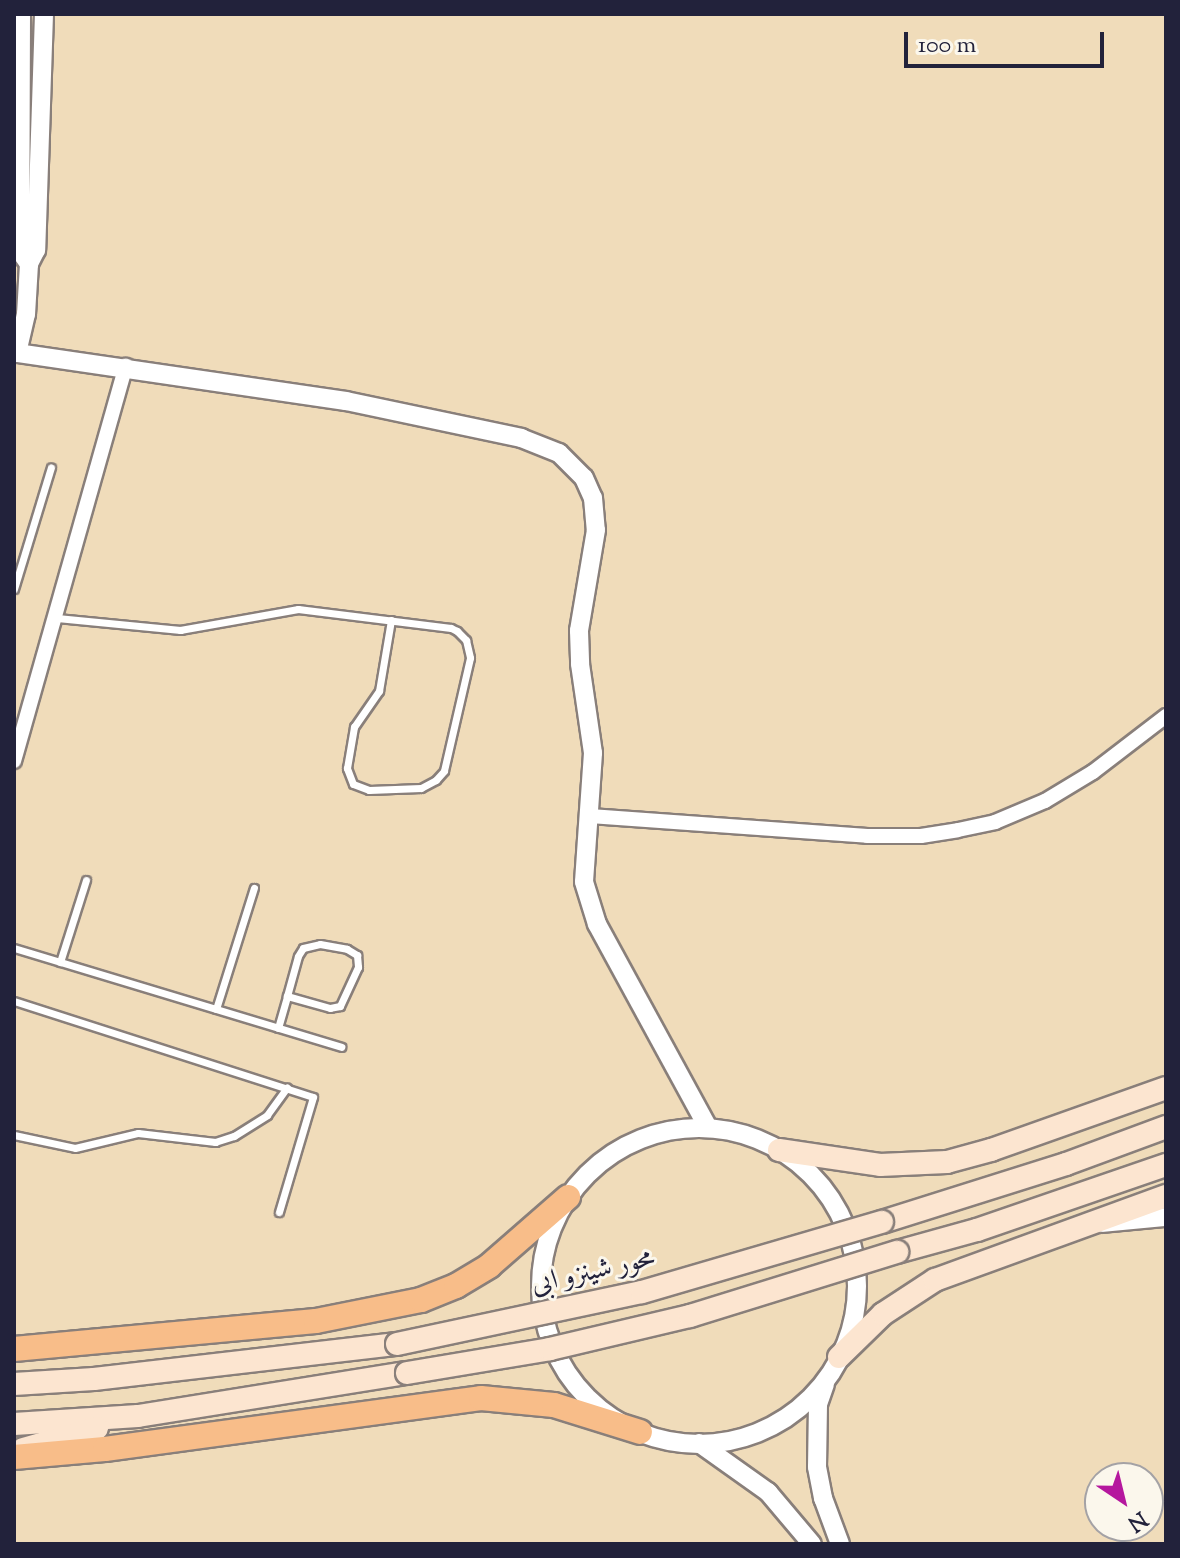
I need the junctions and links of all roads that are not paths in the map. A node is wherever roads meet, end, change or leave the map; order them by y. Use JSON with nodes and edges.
{"nodes":[{"id":1,"x":21,"y":14,"type":"edge"},
{"id":2,"x":44,"y":14,"type":"edge"},
{"id":3,"x":29,"y":264,"type":"junction"},
{"id":4,"x":20,"y":312,"type":"edge"},
{"id":5,"x":15,"y":356,"type":"edge"},
{"id":6,"x":126,"y":366,"type":"junction"},
{"id":7,"x":51,"y":467,"type":"dead end"},
{"id":8,"x":14,"y":589,"type":"edge"},
{"id":9,"x":57,"y":618,"type":"junction"},
{"id":10,"x":391,"y":620,"type":"junction"},
{"id":11,"x":1166,"y":716,"type":"edge"},
{"id":12,"x":14,"y":761,"type":"edge"},
{"id":13,"x":590,"y":816,"type":"junction"},
{"id":14,"x":86,"y":880,"type":"dead end"},
{"id":15,"x":254,"y":888,"type":"dead end"},
{"id":16,"x":14,"y":948,"type":"edge"},
{"id":17,"x":60,"y":962,"type":"junction"},
{"id":18,"x":287,"y":996,"type":"junction"},
{"id":19,"x":14,"y":1001,"type":"edge"},
{"id":20,"x":216,"y":1009,"type":"junction"},
{"id":21,"x":278,"y":1028,"type":"junction"},
{"id":22,"x":341,"y":1047,"type":"dead end"},
{"id":23,"x":287,"y":1087,"type":"junction"},
{"id":24,"x":1166,"y":1088,"type":"edge"},
{"id":25,"x":1166,"y":1127,"type":"edge"},
{"id":26,"x":708,"y":1128,"type":"junction"},
{"id":27,"x":14,"y":1135,"type":"edge"},
{"id":28,"x":779,"y":1150,"type":"junction"},
{"id":29,"x":1166,"y":1165,"type":"edge"},
{"id":30,"x":1166,"y":1196,"type":"edge"},
{"id":31,"x":568,"y":1197,"type":"junction"},
{"id":32,"x":279,"y":1212,"type":"dead end"},
{"id":33,"x":1166,"y":1217,"type":"edge"},
{"id":34,"x":1092,"y":1223,"type":"junction"},
{"id":35,"x":14,"y":1349,"type":"edge"},
{"id":36,"x":834,"y":1365,"type":"junction"},
{"id":37,"x":14,"y":1369,"type":"edge"},
{"id":38,"x":94,"y":1379,"type":"junction"},
{"id":39,"x":14,"y":1384,"type":"edge"},
{"id":40,"x":138,"y":1416,"type":"junction"},
{"id":41,"x":14,"y":1424,"type":"edge"},
{"id":42,"x":640,"y":1432,"type":"junction"},
{"id":43,"x":699,"y":1443,"type":"junction"},
{"id":44,"x":14,"y":1455,"type":"edge"},
{"id":45,"x":812,"y":1544,"type":"edge"},
{"id":46,"x":840,"y":1544,"type":"edge"}],
"edges":[{"from":1,"to":3,"type":"street"},
{"from":2,"to":3,"type":"street"},
{"from":3,"to":4,"type":"street"},
{"from":4,"to":5,"type":"street"},
{"from":5,"to":6,"type":"street"},
{"from":6,"to":9,"type":"street"},
{"from":6,"to":13,"type":"street"},
{"from":7,"to":8,"type":"lane"},
{"from":9,"to":10,"type":"lane"},
{"from":9,"to":12,"type":"street"},
{"from":10,"to":10,"type":"lane"},
{"from":11,"to":13,"type":"street"},
{"from":13,"to":26,"type":"street"},
{"from":14,"to":17,"type":"lane"},
{"from":15,"to":20,"type":"lane"},
{"from":16,"to":17,"type":"lane"},
{"from":17,"to":20,"type":"lane"},
{"from":18,"to":18,"type":"lane"},
{"from":18,"to":21,"type":"lane"},
{"from":19,"to":23,"type":"lane"},
{"from":20,"to":21,"type":"lane"},
{"from":21,"to":22,"type":"lane"},
{"from":23,"to":27,"type":"lane"},
{"from":23,"to":32,"type":"lane"},
{"from":24,"to":28,"type":"main road"},
{"from":25,"to":38,"type":"main road","name":"محور شينزو ابى","bridge":true},
{"from":26,"to":28,"type":"street"},
{"from":26,"to":31,"type":"street"},
{"from":28,"to":36,"type":"street"},
{"from":29,"to":40,"type":"main road","bridge":true},
{"from":30,"to":34,"type":"main road"},
{"from":31,"to":35,"type":"highway"},
{"from":31,"to":42,"type":"street"},
{"from":33,"to":34,"type":"street"},
{"from":34,"to":36,"type":"main road"},
{"from":36,"to":43,"type":"street"},
{"from":36,"to":46,"type":"street"},
{"from":37,"to":38,"type":"main road"},
{"from":38,"to":39,"type":"main road","name":"محور شينزو ابى"},
{"from":40,"to":41,"type":"main road"},
{"from":40,"to":44,"type":"main road"},
{"from":42,"to":43,"type":"street"},
{"from":42,"to":44,"type":"highway"},
{"from":43,"to":45,"type":"street"}]}
